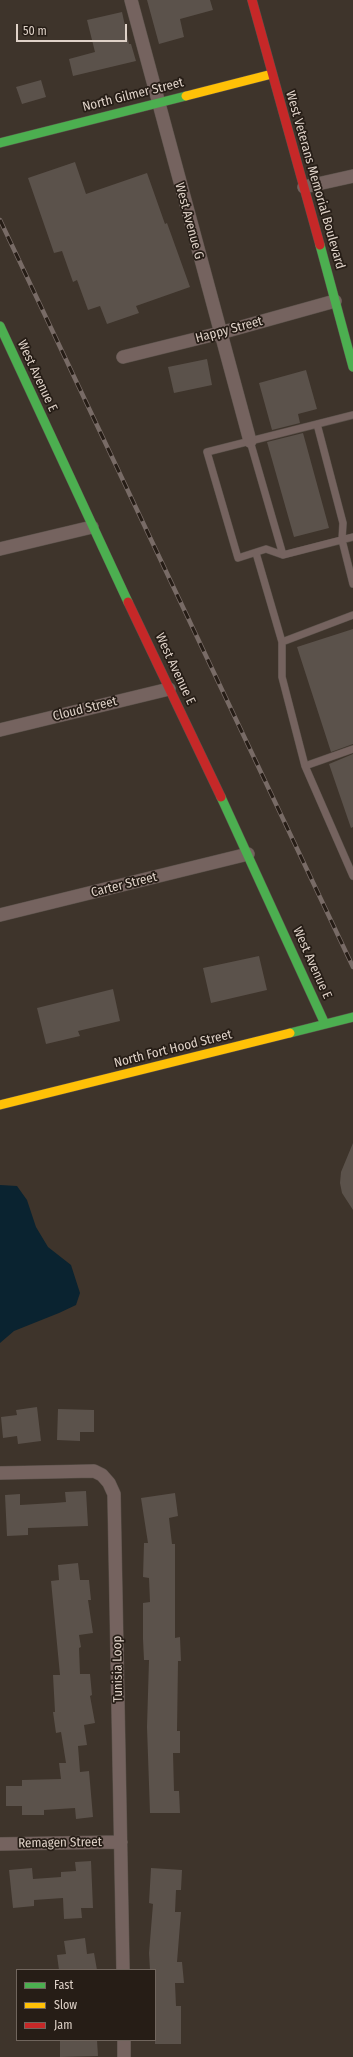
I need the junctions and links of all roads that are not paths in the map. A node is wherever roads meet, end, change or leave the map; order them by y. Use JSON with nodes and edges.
{"nodes":[{"id":1,"x":130,"y":0,"type":"edge"},
{"id":2,"x":252,"y":0,"type":"edge"},
{"id":3,"x":272,"y":74,"type":"junction"},
{"id":4,"x":157,"y":102,"type":"junction"},
{"id":5,"x":0,"y":143,"type":"edge"},
{"id":6,"x":353,"y":176,"type":"edge"},
{"id":7,"x":304,"y":187,"type":"junction"},
{"id":8,"x":335,"y":301,"type":"junction"},
{"id":9,"x":0,"y":326,"type":"edge"},
{"id":10,"x":220,"y":333,"type":"junction"},
{"id":11,"x":123,"y":357,"type":"dead end"},
{"id":12,"x":353,"y":367,"type":"edge"},
{"id":13,"x":353,"y":416,"type":"edge"},
{"id":14,"x":317,"y":424,"type":"junction"},
{"id":15,"x":250,"y":441,"type":"junction"},
{"id":16,"x":92,"y":527,"type":"junction"},
{"id":17,"x":353,"y":537,"type":"edge"},
{"id":18,"x":342,"y":540,"type":"junction"},
{"id":19,"x":0,"y":549,"type":"edge"},
{"id":20,"x":256,"y":553,"type":"junction"},
{"id":21,"x":283,"y":555,"type":"junction"},
{"id":22,"x":353,"y":584,"type":"edge"},
{"id":23,"x":353,"y":615,"type":"edge"},
{"id":24,"x":282,"y":642,"type":"junction"},
{"id":25,"x":169,"y":689,"type":"junction"},
{"id":26,"x":0,"y":730,"type":"edge"},
{"id":27,"x":353,"y":749,"type":"edge"},
{"id":28,"x":305,"y":766,"type":"junction"},
{"id":29,"x":248,"y":854,"type":"junction"},
{"id":30,"x":353,"y":876,"type":"edge"},
{"id":31,"x":0,"y":915,"type":"edge"},
{"id":32,"x":353,"y":1017,"type":"edge"},
{"id":33,"x":325,"y":1024,"type":"junction"},
{"id":34,"x":0,"y":1105,"type":"edge"},
{"id":35,"x":0,"y":1473,"type":"edge"},
{"id":36,"x":121,"y":1842,"type":"junction"},
{"id":37,"x":0,"y":1844,"type":"edge"},
{"id":38,"x":123,"y":1969,"type":"edge"},
{"id":39,"x":124,"y":2041,"type":"edge"},
{"id":40,"x":124,"y":2057,"type":"edge"}],
"edges":[{"from":1,"to":4,"type":"street","name":"West Avenue G"},
{"from":2,"to":3,"type":"street","name":"West Veterans Memorial Boulevard"},
{"from":3,"to":4,"type":"street","name":"North Gilmer Street"},
{"from":3,"to":7,"type":"street","name":"West Veterans Memorial Boulevard"},
{"from":4,"to":5,"type":"street","name":"North Gilmer Street"},
{"from":4,"to":10,"type":"street","name":"West Avenue G"},
{"from":6,"to":7,"type":"street"},
{"from":7,"to":8,"type":"street","name":"West Veterans Memorial Boulevard"},
{"from":8,"to":10,"type":"street","name":"Happy Street"},
{"from":8,"to":12,"type":"street","name":"West Veterans Memorial Boulevard"},
{"from":9,"to":16,"type":"street","name":"West Avenue E"},
{"from":10,"to":11,"type":"street","name":"Happy Street"},
{"from":10,"to":15,"type":"street","name":"West Avenue G"},
{"from":13,"to":14,"type":"lane"},
{"from":14,"to":15,"type":"lane"},
{"from":14,"to":18,"type":"lane"},
{"from":15,"to":20,"type":"lane"},
{"from":15,"to":21,"type":"lane"},
{"from":16,"to":19,"type":"street"},
{"from":16,"to":25,"type":"street","name":"West Avenue E"},
{"from":17,"to":18,"type":"lane"},
{"from":18,"to":21,"type":"lane"},
{"from":18,"to":22,"type":"lane"},
{"from":20,"to":21,"type":"lane"},
{"from":20,"to":24,"type":"lane"},
{"from":23,"to":24,"type":"lane"},
{"from":24,"to":28,"type":"lane"},
{"from":25,"to":26,"type":"street","name":"Cloud Street"},
{"from":25,"to":29,"type":"street","name":"West Avenue E"},
{"from":27,"to":28,"type":"lane"},
{"from":28,"to":30,"type":"lane"},
{"from":29,"to":31,"type":"street","name":"Carter Street"},
{"from":29,"to":33,"type":"street","name":"West Avenue E"},
{"from":32,"to":33,"type":"street","name":"North Fort Hood Street"},
{"from":33,"to":34,"type":"street","name":"North Fort Hood Street"},
{"from":35,"to":36,"type":"street","name":"Tunisia Loop"},
{"from":36,"to":37,"type":"street","name":"Remagen Street"},
{"from":36,"to":38,"type":"street","name":"Tunisia Loop"},
{"from":39,"to":40,"type":"street"}]}
